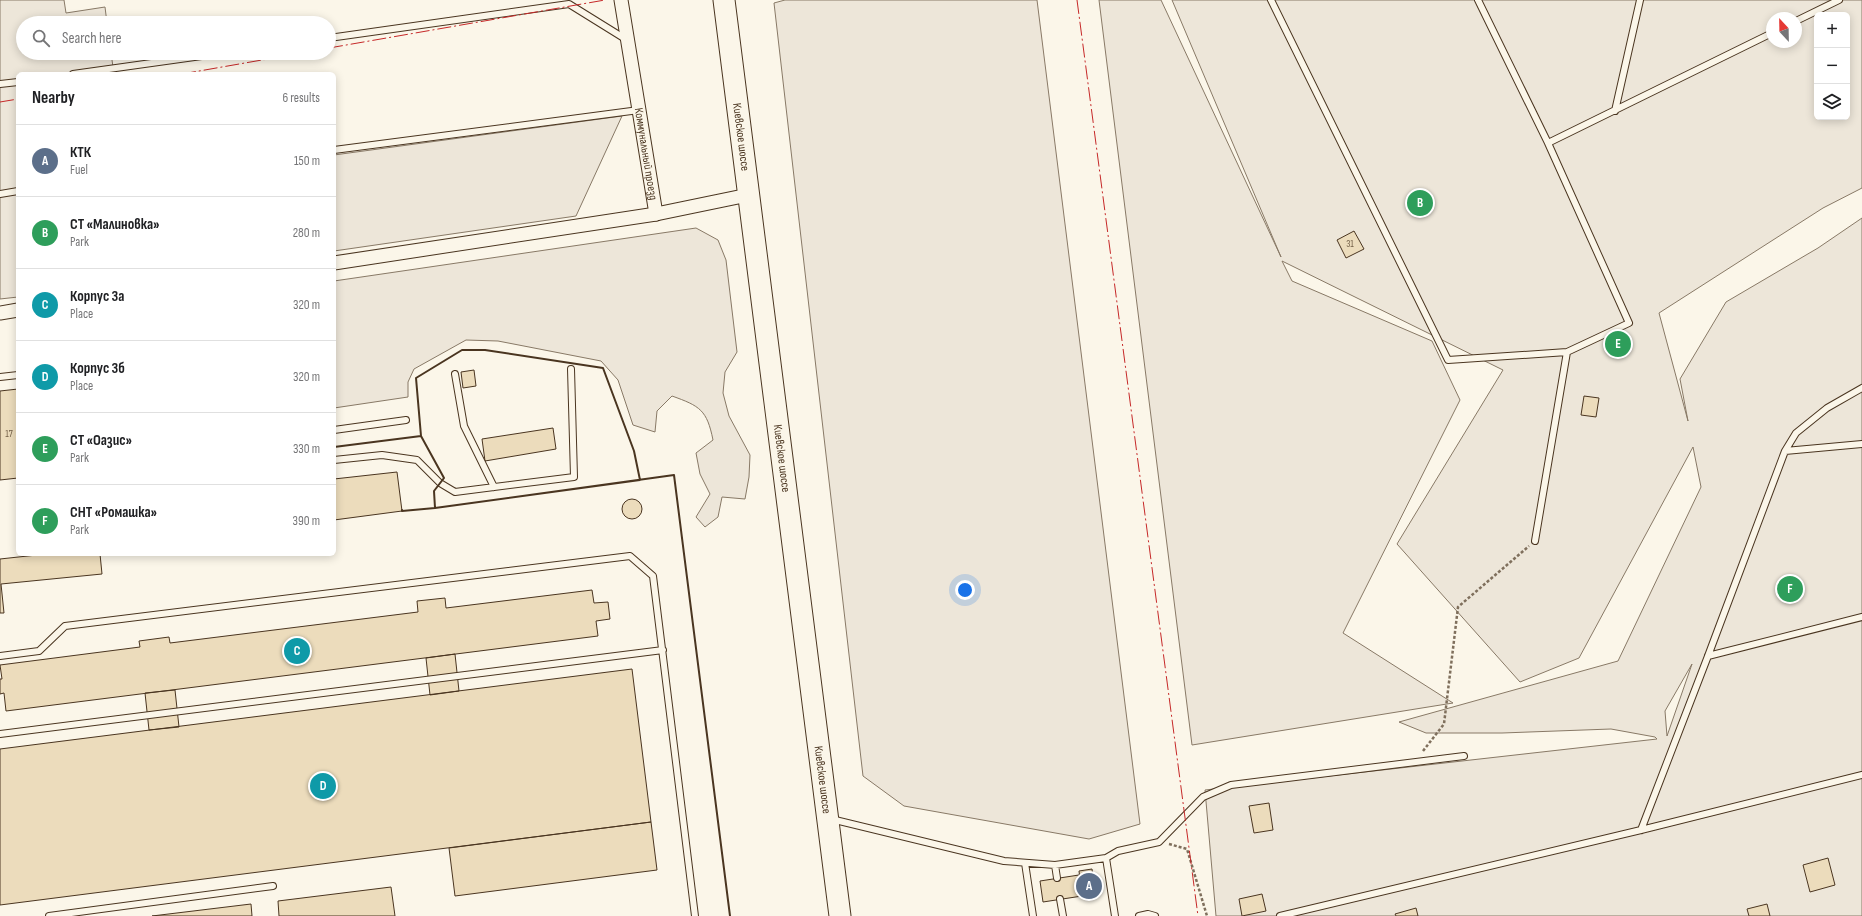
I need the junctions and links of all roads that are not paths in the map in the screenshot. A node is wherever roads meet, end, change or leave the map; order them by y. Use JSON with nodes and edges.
{"nodes":[{"id":1,"x":621,"y":0,"type":"edge"},
{"id":2,"x":724,"y":0,"type":"edge"},
{"id":3,"x":1271,"y":0,"type":"edge"},
{"id":4,"x":1478,"y":0,"type":"edge"},
{"id":5,"x":1640,"y":0,"type":"edge"},
{"id":6,"x":1839,"y":0,"type":"edge"},
{"id":7,"x":1802,"y":18,"type":"edge"},
{"id":8,"x":1766,"y":36,"type":"edge"},
{"id":9,"x":336,"y":37,"type":"edge"},
{"id":10,"x":628,"y":41,"type":"junction"},
{"id":11,"x":173,"y":60,"type":"edge"},
{"id":12,"x":87,"y":72,"type":"edge"},
{"id":13,"x":16,"y":82,"type":"edge"},
{"id":14,"x":0,"y":84,"type":"edge"},
{"id":15,"x":639,"y":110,"type":"junction"},
{"id":16,"x":1615,"y":111,"type":"junction"},
{"id":17,"x":1548,"y":143,"type":"junction"},
{"id":18,"x":336,"y":150,"type":"edge"},
{"id":19,"x":16,"y":191,"type":"edge"},
{"id":20,"x":0,"y":194,"type":"edge"},
{"id":21,"x":748,"y":195,"type":"junction"},
{"id":22,"x":656,"y":214,"type":"junction"},
{"id":23,"x":336,"y":263,"type":"edge"},
{"id":24,"x":16,"y":310,"type":"edge"},
{"id":25,"x":0,"y":313,"type":"edge"},
{"id":26,"x":1567,"y":352,"type":"junction"},
{"id":27,"x":571,"y":369,"type":"dead end"},
{"id":28,"x":455,"y":374,"type":"dead end"},
{"id":29,"x":16,"y":375,"type":"edge"},
{"id":30,"x":0,"y":377,"type":"edge"},
{"id":31,"x":1862,"y":388,"type":"edge"},
{"id":32,"x":406,"y":420,"type":"dead end"},
{"id":33,"x":336,"y":430,"type":"edge"},
{"id":34,"x":1862,"y":444,"type":"edge"},
{"id":35,"x":1785,"y":451,"type":"junction"},
{"id":36,"x":336,"y":460,"type":"edge"},
{"id":37,"x":494,"y":487,"type":"junction"},
{"id":38,"x":1535,"y":541,"type":"road end"},
{"id":39,"x":1862,"y":618,"type":"edge"},
{"id":40,"x":663,"y":650,"type":"junction"},
{"id":41,"x":0,"y":656,"type":"edge"},
{"id":42,"x":1708,"y":656,"type":"junction"},
{"id":43,"x":0,"y":734,"type":"edge"},
{"id":44,"x":1464,"y":756,"type":"dead end"},
{"id":45,"x":1862,"y":775,"type":"edge"},
{"id":46,"x":828,"y":818,"type":"junction"},
{"id":47,"x":1641,"y":830,"type":"junction"},
{"id":48,"x":1106,"y":858,"type":"junction"},
{"id":49,"x":1025,"y":862,"type":"junction"},
{"id":50,"x":1054,"y":865,"type":"junction"},
{"id":51,"x":1057,"y":878,"type":"dead end"},
{"id":52,"x":273,"y":886,"type":"dead end"},
{"id":53,"x":1060,"y":899,"type":"dead end"},
{"id":54,"x":50,"y":916,"type":"edge"},
{"id":55,"x":696,"y":916,"type":"edge"},
{"id":56,"x":840,"y":916,"type":"edge"},
{"id":57,"x":1033,"y":916,"type":"edge"},
{"id":58,"x":1063,"y":916,"type":"edge"},
{"id":59,"x":1115,"y":916,"type":"edge"},
{"id":60,"x":1139,"y":916,"type":"edge"},
{"id":61,"x":1155,"y":916,"type":"edge"},
{"id":62,"x":1280,"y":916,"type":"edge"}],
"edges":[{"from":1,"to":10,"type":"street","name":"Коммунальный проезд"},
{"from":2,"to":21,"type":"highway","name":"Киевское шоссе"},
{"from":3,"to":26,"type":"lane"},
{"from":4,"to":17,"type":"lane"},
{"from":5,"to":16,"type":"lane"},
{"from":6,"to":7,"type":"lane"},
{"from":8,"to":16,"type":"lane"},
{"from":9,"to":10,"type":"lane"},
{"from":10,"to":15,"type":"street","name":"Коммунальный проезд"},
{"from":11,"to":12,"type":"lane"},
{"from":13,"to":14,"type":"lane"},
{"from":15,"to":18,"type":"lane"},
{"from":15,"to":22,"type":"street","name":"Коммунальный проезд"},
{"from":16,"to":17,"type":"lane"},
{"from":17,"to":26,"type":"lane"},
{"from":19,"to":20,"type":"lane"},
{"from":21,"to":22,"type":"street","name":"Коммунальный проезд"},
{"from":21,"to":46,"type":"highway","name":"Киевское шоссе"},
{"from":22,"to":23,"type":"street"},
{"from":24,"to":25,"type":"street"},
{"from":26,"to":38,"type":"lane"},
{"from":27,"to":37,"type":"lane"},
{"from":28,"to":37,"type":"lane"},
{"from":29,"to":30,"type":"lane"},
{"from":31,"to":35,"type":"lane"},
{"from":32,"to":33,"type":"lane"},
{"from":34,"to":35,"type":"lane"},
{"from":35,"to":42,"type":"lane"},
{"from":36,"to":37,"type":"lane"},
{"from":39,"to":42,"type":"lane"},
{"from":40,"to":41,"type":"lane"},
{"from":40,"to":43,"type":"lane"},
{"from":40,"to":55,"type":"lane"},
{"from":42,"to":47,"type":"lane"},
{"from":44,"to":48,"type":"lane"},
{"from":45,"to":47,"type":"lane"},
{"from":46,"to":49,"type":"lane"},
{"from":46,"to":56,"type":"highway","name":"Киевское шоссе"},
{"from":47,"to":62,"type":"lane"},
{"from":48,"to":50,"type":"lane"},
{"from":48,"to":59,"type":"lane"},
{"from":49,"to":50,"type":"lane"},
{"from":49,"to":57,"type":"lane"},
{"from":50,"to":51,"type":"lane"},
{"from":52,"to":54,"type":"lane"},
{"from":53,"to":58,"type":"lane"},
{"from":60,"to":61,"type":"lane"}]}
